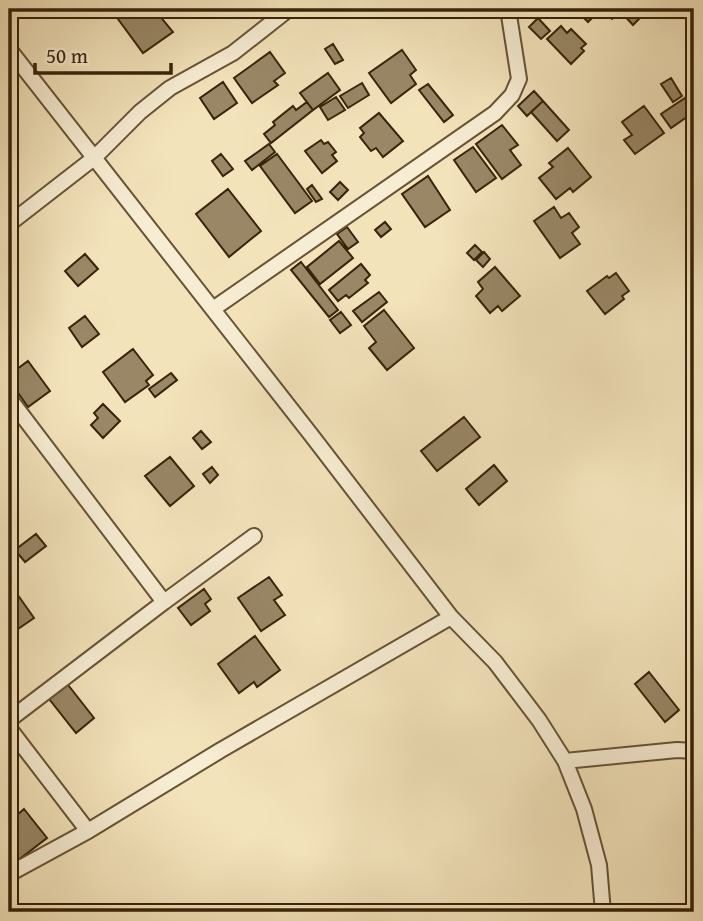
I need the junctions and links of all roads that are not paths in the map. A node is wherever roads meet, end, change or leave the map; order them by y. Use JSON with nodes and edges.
{"nodes":[{"id":1,"x":289,"y":9,"type":"edge"},
{"id":2,"x":508,"y":9,"type":"edge"},
{"id":3,"x":9,"y":49,"type":"edge"},
{"id":4,"x":94,"y":158,"type":"junction"},
{"id":5,"x":9,"y":224,"type":"edge"},
{"id":6,"x":213,"y":309,"type":"junction"},
{"id":7,"x":9,"y":398,"type":"edge"},
{"id":8,"x":254,"y":536,"type":"dead end"},
{"id":9,"x":164,"y":602,"type":"junction"},
{"id":10,"x":451,"y":617,"type":"junction"},
{"id":11,"x":9,"y":720,"type":"edge"},
{"id":12,"x":9,"y":728,"type":"edge"},
{"id":13,"x":694,"y":751,"type":"edge"},
{"id":14,"x":565,"y":761,"type":"junction"},
{"id":15,"x":88,"y":831,"type":"junction"},
{"id":16,"x":9,"y":874,"type":"edge"},
{"id":17,"x":603,"y":912,"type":"edge"}],
"edges":[{"from":1,"to":4,"type":"street"},
{"from":2,"to":6,"type":"street"},
{"from":3,"to":4,"type":"street"},
{"from":4,"to":5,"type":"street"},
{"from":4,"to":6,"type":"street"},
{"from":6,"to":10,"type":"street"},
{"from":7,"to":9,"type":"street"},
{"from":8,"to":9,"type":"street"},
{"from":9,"to":11,"type":"street"},
{"from":10,"to":14,"type":"street"},
{"from":10,"to":15,"type":"street"},
{"from":12,"to":15,"type":"street"},
{"from":13,"to":14,"type":"street"},
{"from":14,"to":17,"type":"street"},
{"from":15,"to":16,"type":"street"}]}
